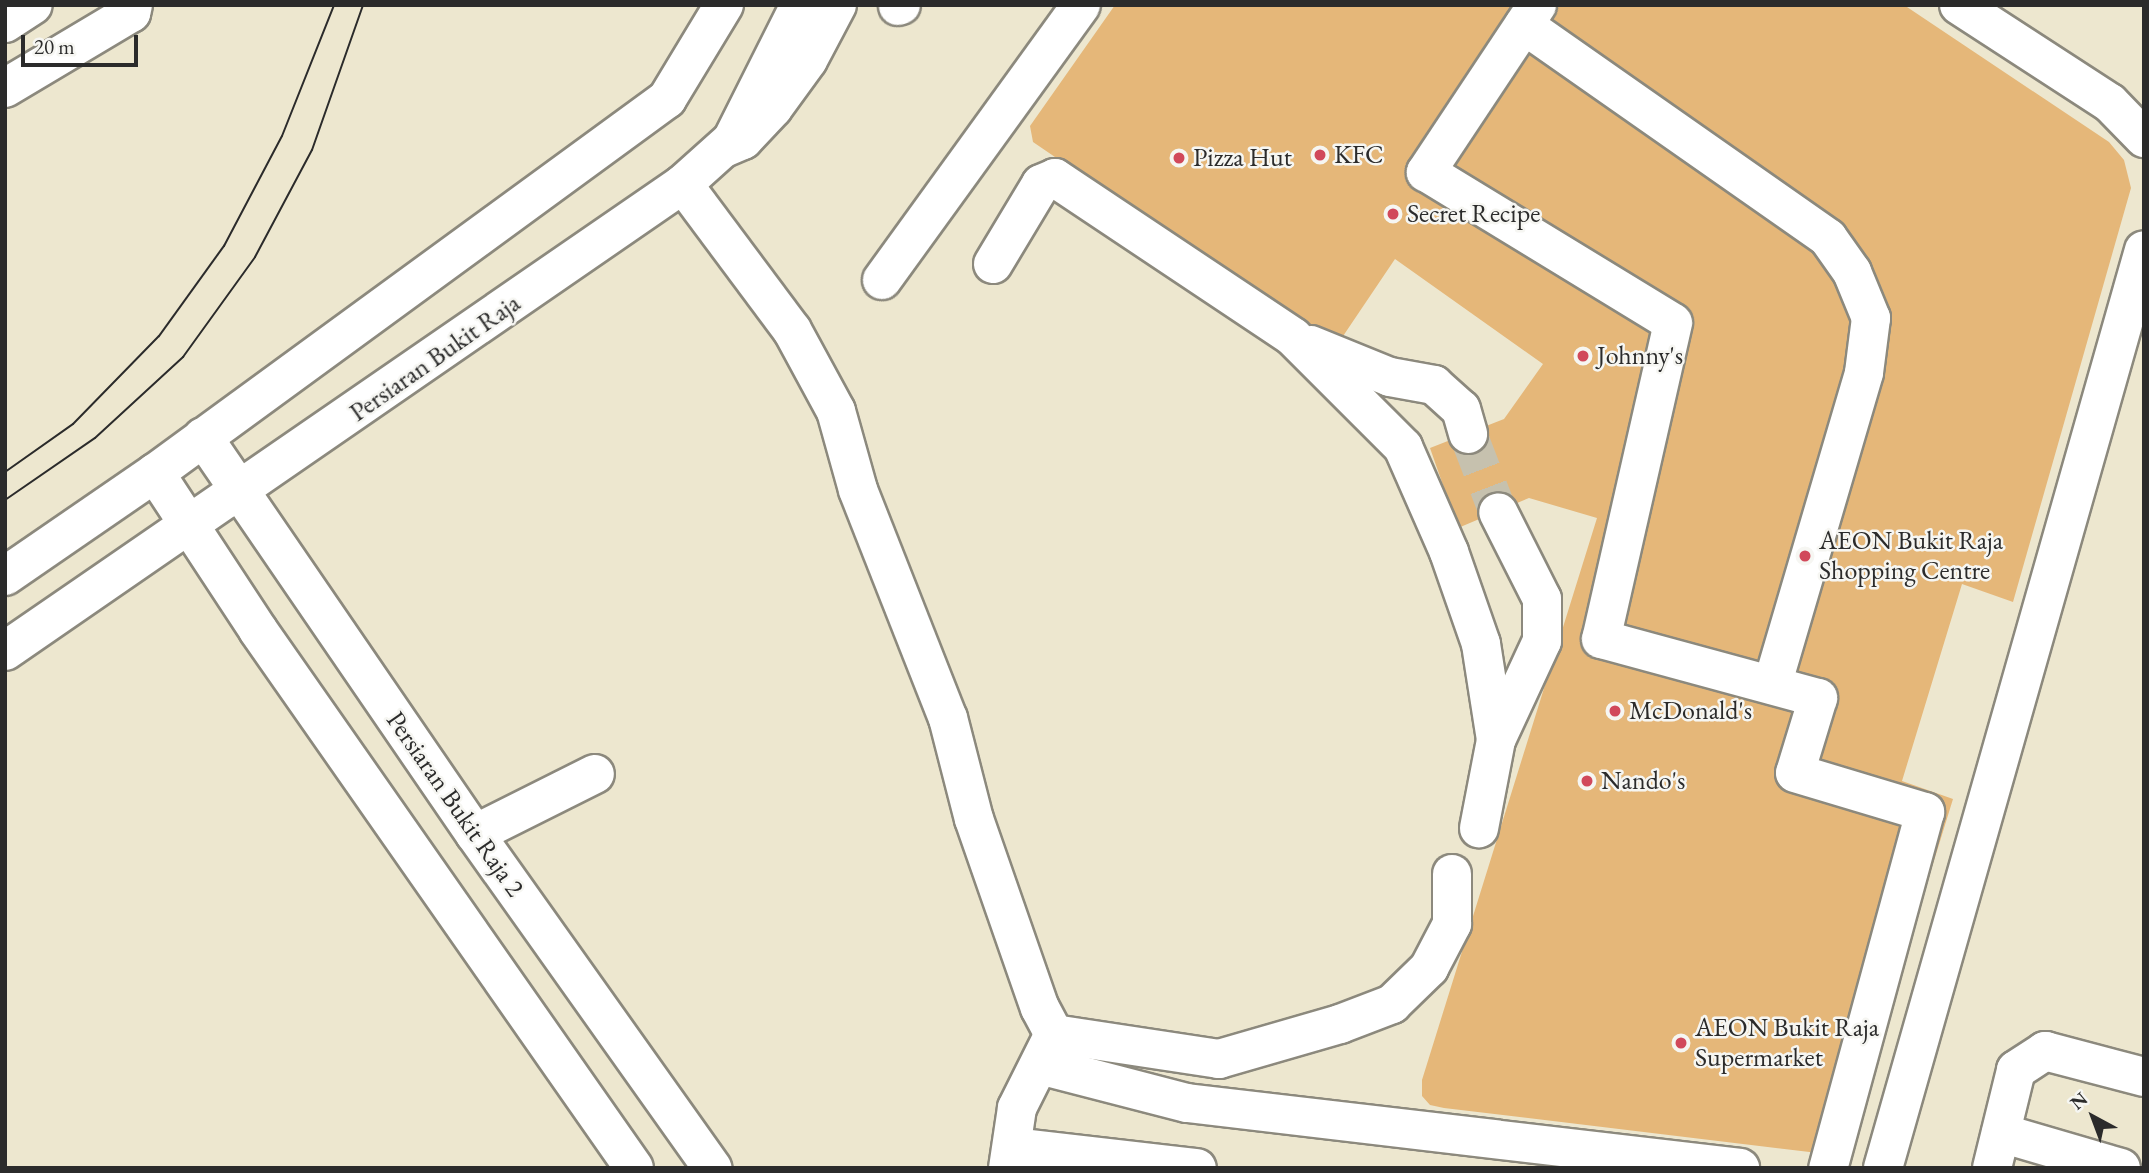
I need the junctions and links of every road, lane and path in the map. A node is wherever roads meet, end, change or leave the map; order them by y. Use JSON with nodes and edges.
{"nodes":[{"id":1,"x":33,"y":5,"type":"edge"},
{"id":2,"x":133,"y":5,"type":"edge"},
{"id":3,"x":724,"y":5,"type":"edge"},
{"id":4,"x":800,"y":5,"type":"edge"},
{"id":5,"x":837,"y":5,"type":"edge"},
{"id":6,"x":1081,"y":5,"type":"edge"},
{"id":7,"x":1959,"y":5,"type":"edge"},
{"id":8,"x":1530,"y":15,"type":"edge"},
{"id":9,"x":5,"y":23,"type":"edge"},
{"id":10,"x":5,"y":88,"type":"edge"},
{"id":11,"x":2144,"y":138,"type":"edge"},
{"id":12,"x":724,"y":148,"type":"junction"},
{"id":13,"x":683,"y":184,"type":"junction"},
{"id":14,"x":2144,"y":250,"type":"edge"},
{"id":15,"x":993,"y":264,"type":"dead end"},
{"id":16,"x":882,"y":280,"type":"dead end"},
{"id":17,"x":1293,"y":337,"type":"junction"},
{"id":18,"x":1468,"y":434,"type":"tunnel mouth"},
{"id":19,"x":203,"y":437,"type":"junction"},
{"id":20,"x":155,"y":473,"type":"junction"},
{"id":21,"x":240,"y":492,"type":"junction"},
{"id":22,"x":1498,"y":512,"type":"tunnel mouth"},
{"id":23,"x":191,"y":527,"type":"junction"},
{"id":24,"x":5,"y":576,"type":"edge"},
{"id":25,"x":5,"y":651,"type":"edge"},
{"id":26,"x":1772,"y":685,"type":"junction"},
{"id":27,"x":1496,"y":740,"type":"junction"},
{"id":28,"x":595,"y":775,"type":"dead end"},
{"id":29,"x":1479,"y":828,"type":"dead end"},
{"id":30,"x":475,"y":834,"type":"junction"},
{"id":31,"x":1452,"y":874,"type":"dead end"},
{"id":32,"x":1047,"y":1050,"type":"junction"},
{"id":33,"x":2144,"y":1077,"type":"edge"},
{"id":34,"x":1996,"y":1150,"type":"edge"},
{"id":35,"x":1010,"y":1157,"type":"edge"},
{"id":36,"x":634,"y":1168,"type":"edge"},
{"id":37,"x":712,"y":1168,"type":"edge"},
{"id":38,"x":1197,"y":1168,"type":"edge"},
{"id":39,"x":1740,"y":1168,"type":"edge"},
{"id":40,"x":1828,"y":1168,"type":"edge"},
{"id":41,"x":1883,"y":1168,"type":"edge"},
{"id":42,"x":2121,"y":1168,"type":"edge"}],
"edges":[{"from":1,"to":9,"type":"main road"},
{"from":2,"to":10,"type":"main road"},
{"from":3,"to":19,"type":"main road"},
{"from":4,"to":12,"type":"main road","name":"Persiaran Bukit Raja"},
{"from":5,"to":12,"type":"main road"},
{"from":6,"to":16,"type":"main road"},
{"from":7,"to":11,"type":"main road"},
{"from":8,"to":26,"type":"main road"},
{"from":8,"to":26,"type":"main road"},
{"from":12,"to":13,"type":"main road","name":"Persiaran Bukit Raja"},
{"from":13,"to":21,"type":"main road","name":"Persiaran Bukit Raja"},
{"from":13,"to":32,"type":"main road"},
{"from":14,"to":41,"type":"main road"},
{"from":15,"to":17,"type":"main road"},
{"from":17,"to":18,"type":"main road"},
{"from":17,"to":27,"type":"main road"},
{"from":19,"to":20,"type":"main road"},
{"from":19,"to":21,"type":"main road","name":"Persiaran Bukit Raja 2"},
{"from":20,"to":23,"type":"main road"},
{"from":20,"to":24,"type":"main road"},
{"from":21,"to":23,"type":"main road","name":"Persiaran Bukit Raja"},
{"from":21,"to":30,"type":"main road","name":"Persiaran Bukit Raja 2"},
{"from":22,"to":27,"type":"main road"},
{"from":23,"to":25,"type":"main road","name":"Persiaran Bukit Raja"},
{"from":23,"to":36,"type":"main road"},
{"from":26,"to":40,"type":"main road"},
{"from":27,"to":29,"type":"main road"},
{"from":28,"to":30,"type":"main road"},
{"from":30,"to":37,"type":"main road","name":"Persiaran Bukit Raja 2"},
{"from":31,"to":32,"type":"main road"},
{"from":32,"to":35,"type":"main road"},
{"from":32,"to":39,"type":"main road"},
{"from":33,"to":34,"type":"main road"},
{"from":34,"to":42,"type":"main road"},
{"from":35,"to":38,"type":"main road"}]}
